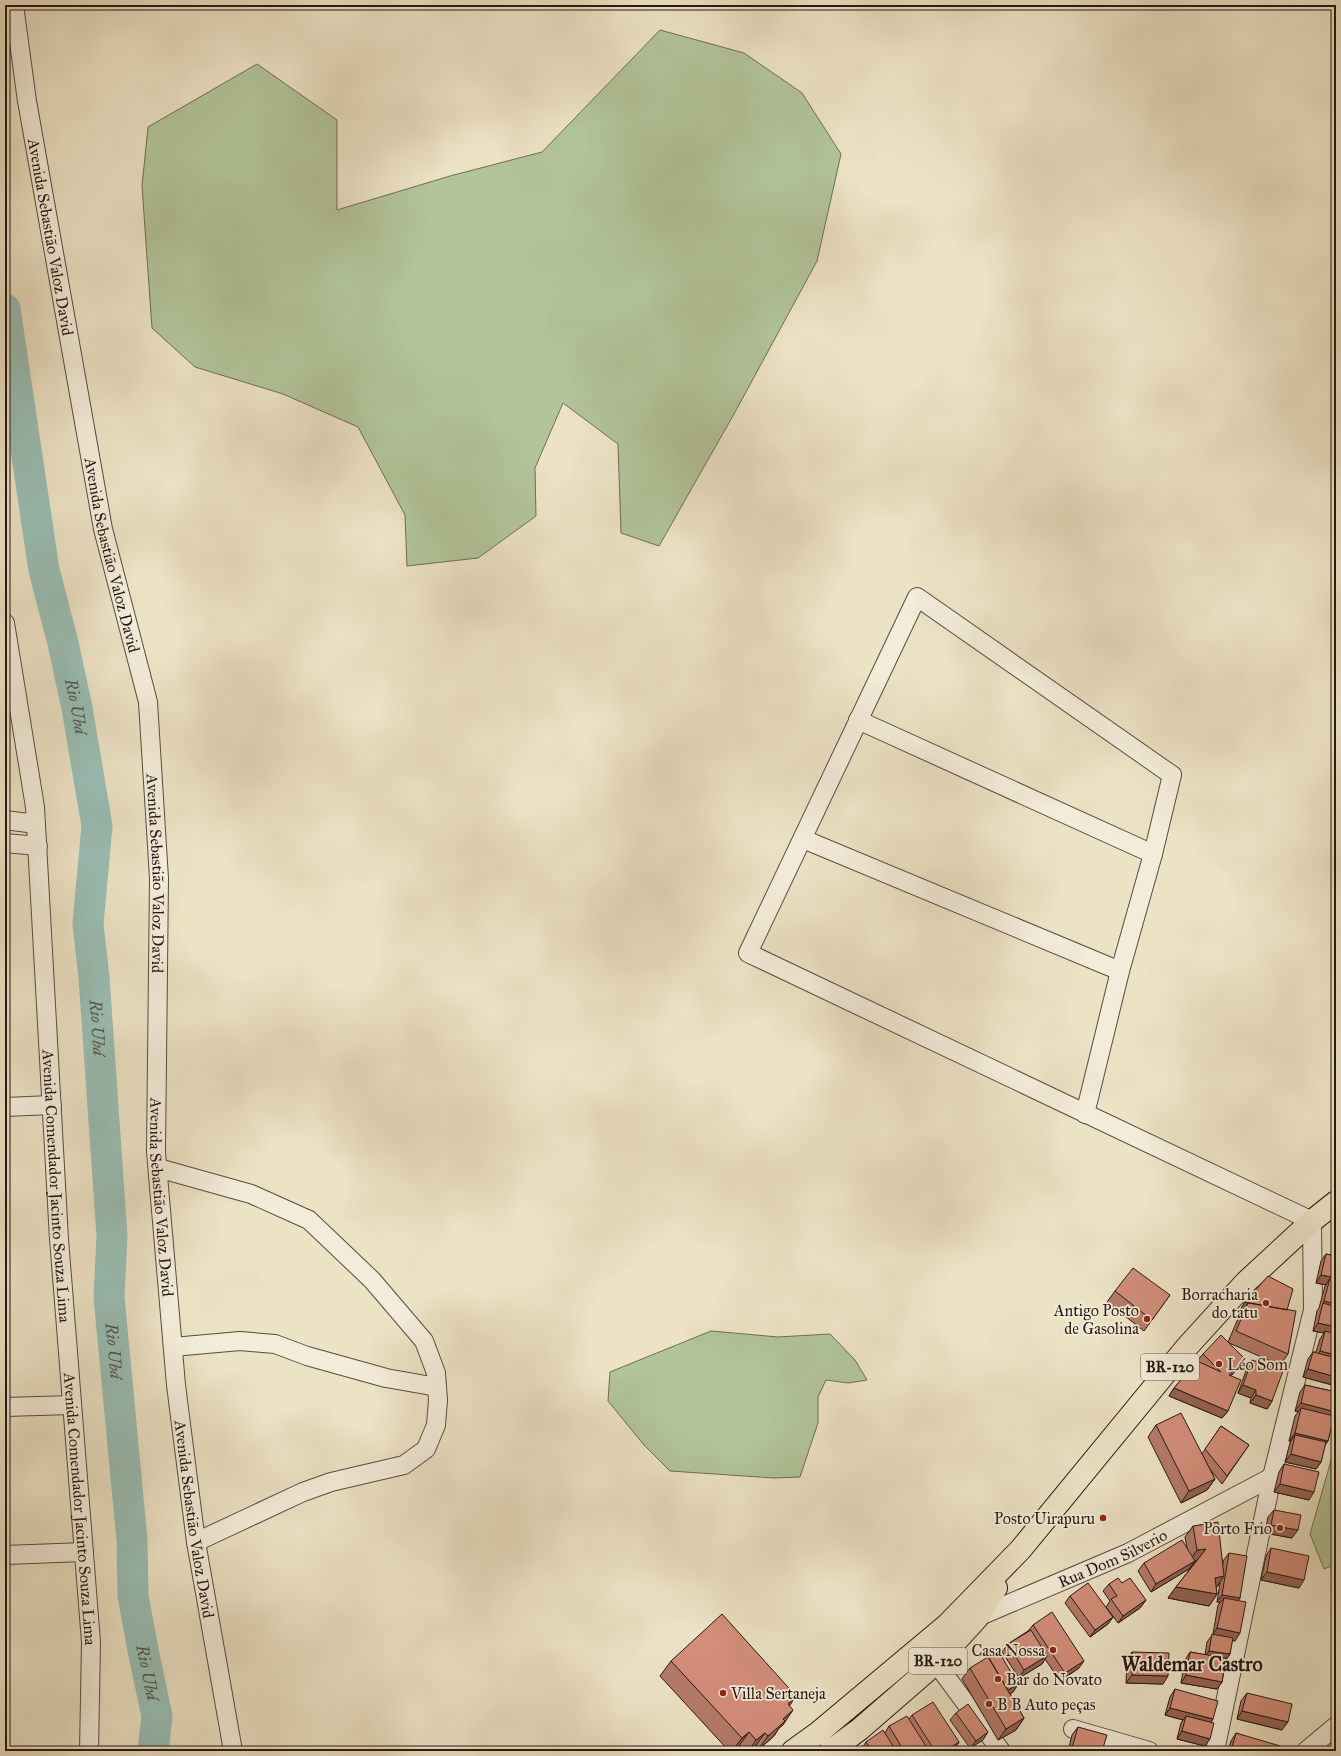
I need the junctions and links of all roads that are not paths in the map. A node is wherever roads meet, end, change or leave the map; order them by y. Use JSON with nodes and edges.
{"nodes":[{"id":1,"x":14,"y":5,"type":"edge"},
{"id":2,"x":5,"y":622,"type":"edge"},
{"id":3,"x":858,"y":720,"type":"junction"},
{"id":4,"x":5,"y":820,"type":"edge"},
{"id":5,"x":36,"y":824,"type":"junction"},
{"id":6,"x":803,"y":839,"type":"junction"},
{"id":7,"x":5,"y":843,"type":"edge"},
{"id":8,"x":38,"y":846,"type":"junction"},
{"id":9,"x":1153,"y":854,"type":"junction"},
{"id":10,"x":1120,"y":971,"type":"junction"},
{"id":11,"x":52,"y":1105,"type":"junction"},
{"id":12,"x":5,"y":1107,"type":"edge"},
{"id":13,"x":1085,"y":1114,"type":"junction"},
{"id":14,"x":158,"y":1168,"type":"junction"},
{"id":15,"x":1336,"y":1202,"type":"edge"},
{"id":16,"x":1312,"y":1221,"type":"junction"},
{"id":17,"x":173,"y":1347,"type":"junction"},
{"id":18,"x":437,"y":1386,"type":"junction"},
{"id":19,"x":72,"y":1405,"type":"junction"},
{"id":20,"x":5,"y":1407,"type":"edge"},
{"id":21,"x":1272,"y":1477,"type":"junction"},
{"id":22,"x":196,"y":1542,"type":"junction"},
{"id":23,"x":1021,"y":1549,"type":"junction"},
{"id":24,"x":84,"y":1552,"type":"junction"},
{"id":25,"x":5,"y":1555,"type":"edge"},
{"id":26,"x":977,"y":1618,"type":"junction"},
{"id":27,"x":947,"y":1625,"type":"junction"},
{"id":28,"x":936,"y":1663,"type":"junction"},
{"id":29,"x":1336,"y":1726,"type":"edge"},
{"id":30,"x":1073,"y":1729,"type":"dead end"},
{"id":31,"x":818,"y":1733,"type":"junction"},
{"id":32,"x":1223,"y":1742,"type":"edge"},
{"id":33,"x":89,"y":1751,"type":"edge"},
{"id":34,"x":233,"y":1751,"type":"edge"},
{"id":35,"x":793,"y":1751,"type":"edge"},
{"id":36,"x":801,"y":1751,"type":"edge"},
{"id":37,"x":830,"y":1751,"type":"edge"},
{"id":38,"x":1001,"y":1751,"type":"edge"},
{"id":39,"x":1149,"y":1751,"type":"edge"},
{"id":40,"x":1306,"y":1751,"type":"edge"}],
"edges":[{"from":1,"to":14,"type":"street","name":"Avenida Sebastião Valoz David"},
{"from":2,"to":5,"type":"street","name":"Avenida Comendador Jacinto Souza Lima"},
{"from":3,"to":6,"type":"street"},
{"from":3,"to":9,"type":"street"},
{"from":3,"to":9,"type":"street"},
{"from":4,"to":5,"type":"street"},
{"from":5,"to":8,"type":"street","name":"Avenida Comendador Jacinto Souza Lima"},
{"from":6,"to":10,"type":"street"},
{"from":6,"to":13,"type":"street"},
{"from":7,"to":8,"type":"street"},
{"from":8,"to":11,"type":"street","name":"Avenida Comendador Jacinto Souza Lima"},
{"from":9,"to":10,"type":"street"},
{"from":10,"to":13,"type":"street"},
{"from":11,"to":12,"type":"street"},
{"from":11,"to":19,"type":"street","name":"Avenida Comendador Jacinto Souza Lima"},
{"from":13,"to":16,"type":"street"},
{"from":14,"to":17,"type":"street","name":"Avenida Sebastião Valoz David"},
{"from":14,"to":18,"type":"street"},
{"from":15,"to":16,"type":"main road","number":"BR-120"},
{"from":16,"to":21,"type":"street"},
{"from":16,"to":23,"type":"main road","number":"BR-120"},
{"from":17,"to":18,"type":"street"},
{"from":17,"to":22,"type":"street","name":"Avenida Sebastião Valoz David"},
{"from":18,"to":22,"type":"street"},
{"from":19,"to":20,"type":"street"},
{"from":19,"to":24,"type":"street","name":"Avenida Comendador Jacinto Souza Lima"},
{"from":21,"to":26,"type":"street","name":"Rua Dom Silverio"},
{"from":21,"to":32,"type":"street"},
{"from":22,"to":34,"type":"street","name":"Avenida Sebastião Valoz David"},
{"from":23,"to":26,"type":"main road","number":"BR-120"},
{"from":23,"to":27,"type":"main road","number":"BR-120"},
{"from":24,"to":25,"type":"street"},
{"from":24,"to":33,"type":"street","name":"Avenida Comendador Jacinto Souza Lima"},
{"from":26,"to":27,"type":"street","name":"Rua Dom Silverio"},
{"from":26,"to":28,"type":"main road","number":"BR-120"},
{"from":27,"to":31,"type":"main road","number":"BR-120"},
{"from":28,"to":37,"type":"main road","number":"BR-120"},
{"from":28,"to":38,"type":"street"},
{"from":29,"to":40,"type":"street"},
{"from":30,"to":39,"type":"street"},
{"from":31,"to":35,"type":"main road","number":"BR-120"},
{"from":31,"to":36,"type":"main road"}]}
